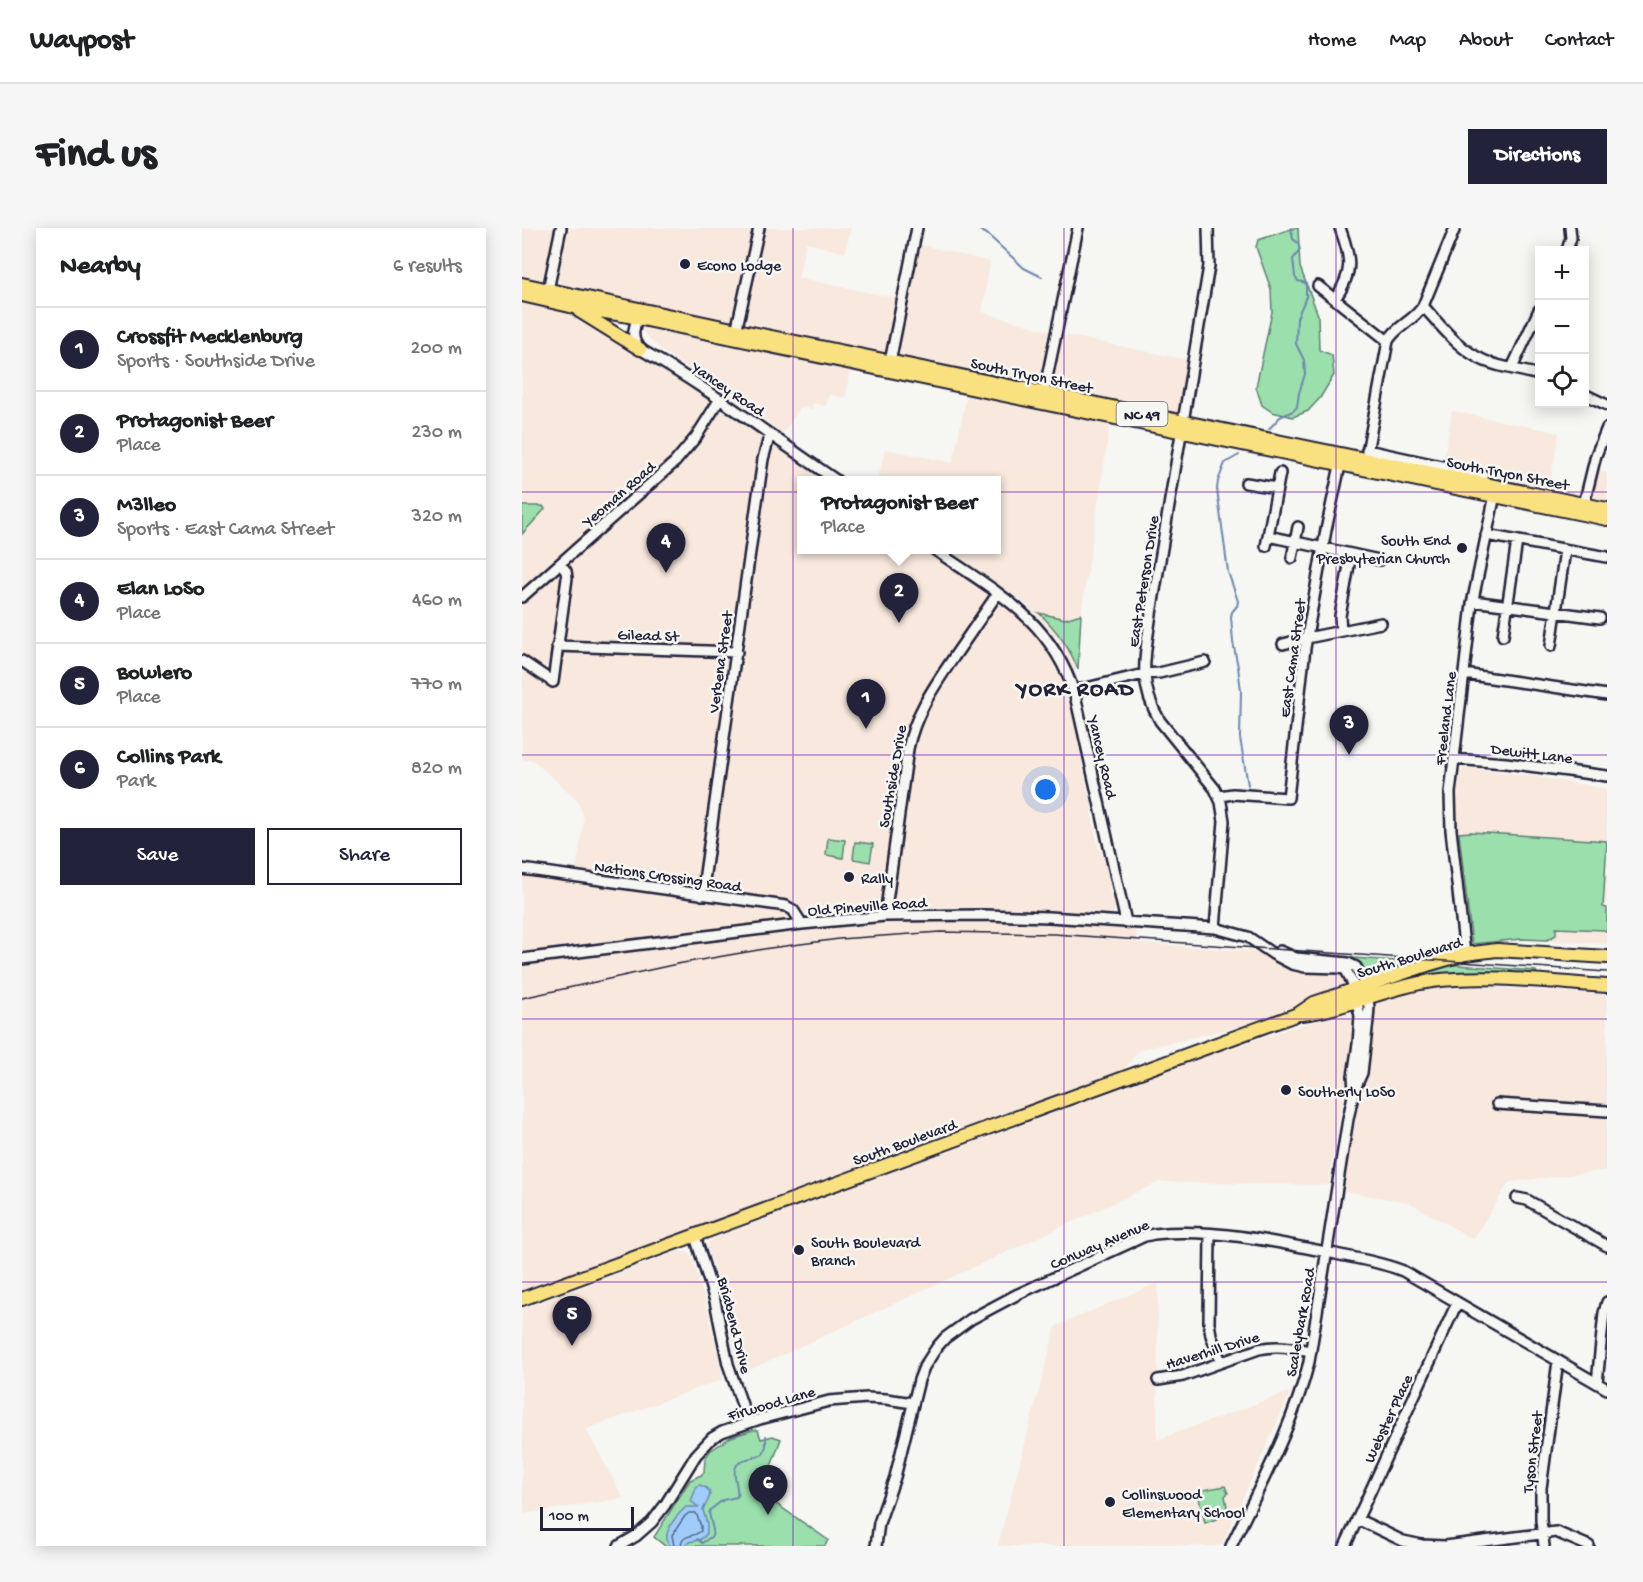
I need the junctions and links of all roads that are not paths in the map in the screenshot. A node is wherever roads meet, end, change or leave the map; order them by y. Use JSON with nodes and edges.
{"nodes":[{"id":1,"x":561,"y":228,"type":"edge"},
{"id":2,"x":759,"y":228,"type":"edge"},
{"id":3,"x":917,"y":228,"type":"edge"},
{"id":4,"x":1078,"y":228,"type":"edge"},
{"id":5,"x":1209,"y":228,"type":"edge"},
{"id":6,"x":1340,"y":228,"type":"edge"},
{"id":7,"x":1455,"y":228,"type":"edge"},
{"id":8,"x":1570,"y":228,"type":"edge"},
{"id":9,"x":1568,"y":246,"type":"edge"},
{"id":10,"x":522,"y":284,"type":"edge"},
{"id":11,"x":1318,"y":286,"type":"dead end"},
{"id":12,"x":547,"y":294,"type":"junction"},
{"id":13,"x":522,"y":296,"type":"edge"},
{"id":14,"x":1335,"y":299,"type":"junction"},
{"id":15,"x":570,"y":306,"type":"junction"},
{"id":16,"x":1423,"y":306,"type":"junction"},
{"id":17,"x":639,"y":313,"type":"junction"},
{"id":18,"x":1535,"y":319,"type":"edge"},
{"id":19,"x":736,"y":334,"type":"junction"},
{"id":20,"x":1388,"y":340,"type":"junction"},
{"id":21,"x":640,"y":349,"type":"junction"},
{"id":22,"x":890,"y":362,"type":"junction"},
{"id":23,"x":1512,"y":368,"type":"junction"},
{"id":24,"x":1535,"y":374,"type":"edge"},
{"id":25,"x":1589,"y":396,"type":"edge"},
{"id":26,"x":1042,"y":398,"type":"junction"},
{"id":27,"x":720,"y":399,"type":"junction"},
{"id":28,"x":1607,"y":405,"type":"edge"},
{"id":29,"x":1182,"y":427,"type":"junction"},
{"id":30,"x":1607,"y":428,"type":"edge"},
{"id":31,"x":770,"y":434,"type":"junction"},
{"id":32,"x":1342,"y":459,"type":"junction"},
{"id":33,"x":1365,"y":460,"type":"junction"},
{"id":34,"x":1280,"y":473,"type":"dead end"},
{"id":35,"x":1483,"y":475,"type":"dead end"},
{"id":36,"x":830,"y":476,"type":"edge"},
{"id":37,"x":1246,"y":483,"type":"dead end"},
{"id":38,"x":1277,"y":489,"type":"junction"},
{"id":39,"x":1495,"y":491,"type":"junction"},
{"id":40,"x":1583,"y":509,"type":"junction"},
{"id":41,"x":1607,"y":509,"type":"edge"},
{"id":42,"x":1607,"y":519,"type":"edge"},
{"id":43,"x":1298,"y":527,"type":"dead end"},
{"id":44,"x":1486,"y":535,"type":"junction"},
{"id":45,"x":1517,"y":541,"type":"junction"},
{"id":46,"x":1295,"y":542,"type":"junction"},
{"id":47,"x":1323,"y":548,"type":"junction"},
{"id":48,"x":1565,"y":549,"type":"junction"},
{"id":49,"x":942,"y":554,"type":"edge"},
{"id":50,"x":1351,"y":554,"type":"junction"},
{"id":51,"x":1607,"y":557,"type":"edge"},
{"id":52,"x":1292,"y":558,"type":"dead end"},
{"id":53,"x":1379,"y":560,"type":"dead end"},
{"id":54,"x":560,"y":564,"type":"junction"},
{"id":55,"x":998,"y":593,"type":"junction"},
{"id":56,"x":522,"y":597,"type":"edge"},
{"id":57,"x":1473,"y":601,"type":"junction"},
{"id":58,"x":1508,"y":606,"type":"junction"},
{"id":59,"x":1556,"y":612,"type":"junction"},
{"id":60,"x":1600,"y":618,"type":"dead end"},
{"id":61,"x":1381,"y":622,"type":"dead end"},
{"id":62,"x":1341,"y":630,"type":"junction"},
{"id":63,"x":1503,"y":636,"type":"dead end"},
{"id":64,"x":1306,"y":638,"type":"junction"},
{"id":65,"x":1283,"y":644,"type":"dead end"},
{"id":66,"x":557,"y":646,"type":"junction"},
{"id":67,"x":1551,"y":646,"type":"dead end"},
{"id":68,"x":737,"y":651,"type":"junction"},
{"id":69,"x":522,"y":661,"type":"edge"},
{"id":70,"x":1204,"y":662,"type":"dead end"},
{"id":71,"x":1144,"y":674,"type":"junction"},
{"id":72,"x":1464,"y":674,"type":"junction"},
{"id":73,"x":1074,"y":691,"type":"junction"},
{"id":74,"x":1607,"y":695,"type":"edge"},
{"id":75,"x":1454,"y":759,"type":"junction"},
{"id":76,"x":1607,"y":776,"type":"edge"},
{"id":77,"x":1219,"y":796,"type":"junction"},
{"id":78,"x":522,"y":869,"type":"edge"},
{"id":79,"x":702,"y":895,"type":"junction"},
{"id":80,"x":885,"y":916,"type":"junction"},
{"id":81,"x":1126,"y":922,"type":"junction"},
{"id":82,"x":802,"y":924,"type":"junction"},
{"id":83,"x":1215,"y":928,"type":"junction"},
{"id":84,"x":1466,"y":954,"type":"junction"},
{"id":85,"x":1607,"y":957,"type":"edge"},
{"id":86,"x":522,"y":959,"type":"edge"},
{"id":87,"x":1607,"y":986,"type":"edge"},
{"id":88,"x":1361,"y":993,"type":"junction"},
{"id":89,"x":1497,"y":1104,"type":"dead end"},
{"id":90,"x":1607,"y":1111,"type":"edge"},
{"id":91,"x":1517,"y":1198,"type":"dead end"},
{"id":92,"x":1210,"y":1234,"type":"junction"},
{"id":93,"x":695,"y":1236,"type":"junction"},
{"id":94,"x":1607,"y":1245,"type":"edge"},
{"id":95,"x":1326,"y":1252,"type":"junction"},
{"id":96,"x":522,"y":1299,"type":"edge"},
{"id":97,"x":1607,"y":1302,"type":"edge"},
{"id":98,"x":1457,"y":1303,"type":"junction"},
{"id":99,"x":1311,"y":1351,"type":"junction"},
{"id":100,"x":1558,"y":1361,"type":"junction"},
{"id":101,"x":1221,"y":1362,"type":"junction"},
{"id":102,"x":1158,"y":1380,"type":"dead end"},
{"id":103,"x":1597,"y":1383,"type":"junction"},
{"id":104,"x":1607,"y":1389,"type":"edge"},
{"id":105,"x":913,"y":1403,"type":"junction"},
{"id":106,"x":748,"y":1422,"type":"junction"},
{"id":107,"x":1357,"y":1519,"type":"junction"},
{"id":108,"x":1543,"y":1534,"type":"junction"},
{"id":109,"x":876,"y":1544,"type":"edge"},
{"id":110,"x":625,"y":1545,"type":"edge"},
{"id":111,"x":1232,"y":1546,"type":"edge"},
{"id":112,"x":1345,"y":1546,"type":"edge"},
{"id":113,"x":1544,"y":1546,"type":"edge"},
{"id":114,"x":1588,"y":1546,"type":"edge"}],
"edges":[{"from":1,"to":12,"type":"street"},
{"from":2,"to":19,"type":"street"},
{"from":3,"to":22,"type":"street"},
{"from":4,"to":26,"type":"street"},
{"from":5,"to":29,"type":"street","name":"East Peterson Drive"},
{"from":6,"to":14,"type":"street"},
{"from":7,"to":16,"type":"street"},
{"from":8,"to":9,"type":"street"},
{"from":10,"to":12,"type":"main road","name":"South Tryon Street","number":"NC 49"},
{"from":11,"to":14,"type":"street"},
{"from":12,"to":13,"type":"main road","name":"South Tryon Street","number":"NC 49"},
{"from":12,"to":15,"type":"main road","name":"South Tryon Street","number":"NC 49"},
{"from":12,"to":17,"type":"main road","name":"South Tryon Street","number":"NC 49"},
{"from":14,"to":20,"type":"street"},
{"from":15,"to":17,"type":"main road","name":"South Tryon Street","number":"NC 49"},
{"from":15,"to":21,"type":"main road"},
{"from":16,"to":20,"type":"street"},
{"from":16,"to":23,"type":"street"},
{"from":17,"to":19,"type":"main road","name":"South Tryon Street","number":"NC 49"},
{"from":17,"to":21,"type":"street"},
{"from":18,"to":23,"type":"street"},
{"from":19,"to":22,"type":"main road","name":"South Tryon Street","number":"NC 49"},
{"from":19,"to":26,"type":"main road","name":"South Tryon Street","number":"NC 49"},
{"from":20,"to":33,"type":"street"},
{"from":21,"to":27,"type":"street","name":"Yancey Road"},
{"from":22,"to":26,"type":"main road","name":"South Tryon Street","number":"NC 49"},
{"from":23,"to":24,"type":"street"},
{"from":25,"to":28,"type":"street"},
{"from":26,"to":29,"type":"main road","name":"South Tryon Street","number":"NC 49"},
{"from":27,"to":31,"type":"street","name":"Yancey Road"},
{"from":27,"to":54,"type":"street","name":"Yeoman Road"},
{"from":29,"to":32,"type":"main road","name":"South Tryon Street","number":"NC 49"},
{"from":29,"to":71,"type":"street","name":"East Peterson Drive"},
{"from":30,"to":40,"type":"street"},
{"from":31,"to":36,"type":"street","name":"Yancey Road"},
{"from":31,"to":68,"type":"street","name":"Verbena Street"},
{"from":32,"to":33,"type":"main road","name":"South Tryon Street","number":"NC 49"},
{"from":32,"to":47,"type":"street","name":"East Cama Street"},
{"from":33,"to":35,"type":"street"},
{"from":33,"to":39,"type":"main road","name":"South Tryon Street","number":"NC 49"},
{"from":34,"to":38,"type":"street"},
{"from":37,"to":38,"type":"street"},
{"from":38,"to":46,"type":"street"},
{"from":39,"to":40,"type":"main road","name":"South Tryon Street","number":"NC 49"},
{"from":39,"to":44,"type":"street","name":"Freeland Lane"},
{"from":40,"to":41,"type":"main road","name":"South Tryon Street","number":"NC 49"},
{"from":40,"to":42,"type":"main road","name":"South Tryon Street","number":"NC 49"},
{"from":43,"to":46,"type":"street"},
{"from":44,"to":45,"type":"street"},
{"from":44,"to":57,"type":"street","name":"Freeland Lane"},
{"from":45,"to":48,"type":"street"},
{"from":45,"to":58,"type":"street"},
{"from":46,"to":47,"type":"street"},
{"from":46,"to":52,"type":"street"},
{"from":47,"to":50,"type":"street"},
{"from":47,"to":64,"type":"street","name":"East Cama Street"},
{"from":48,"to":51,"type":"street"},
{"from":48,"to":59,"type":"street"},
{"from":49,"to":55,"type":"street","name":"Yancey Road"},
{"from":50,"to":53,"type":"street"},
{"from":50,"to":62,"type":"street"},
{"from":54,"to":56,"type":"street","name":"Yeoman Road"},
{"from":54,"to":66,"type":"street"},
{"from":55,"to":73,"type":"street","name":"Yancey Road"},
{"from":55,"to":80,"type":"street","name":"Southside Drive"},
{"from":57,"to":58,"type":"street"},
{"from":57,"to":72,"type":"street","name":"Freeland Lane"},
{"from":58,"to":59,"type":"street"},
{"from":58,"to":63,"type":"street"},
{"from":59,"to":60,"type":"street"},
{"from":59,"to":67,"type":"street"},
{"from":61,"to":62,"type":"street"},
{"from":62,"to":64,"type":"street"},
{"from":64,"to":65,"type":"street"},
{"from":64,"to":77,"type":"street","name":"East Cama Street"},
{"from":66,"to":68,"type":"street","name":"Gilead St"},
{"from":66,"to":69,"type":"street"},
{"from":68,"to":79,"type":"street","name":"Verbena Street"},
{"from":70,"to":71,"type":"street"},
{"from":71,"to":73,"type":"street"},
{"from":71,"to":77,"type":"street","name":"East Peterson Drive"},
{"from":72,"to":74,"type":"street"},
{"from":72,"to":75,"type":"street","name":"Freeland Lane"},
{"from":73,"to":81,"type":"street","name":"Yancey Road"},
{"from":75,"to":76,"type":"street","name":"Dewitt Lane"},
{"from":75,"to":84,"type":"street","name":"Freeland Lane"},
{"from":77,"to":83,"type":"street","name":"East Peterson Drive"},
{"from":78,"to":79,"type":"street","name":"Nations Crossing Road"},
{"from":79,"to":82,"type":"street","name":"Nations Crossing Road"},
{"from":80,"to":81,"type":"street","name":"Old Pineville Road"},
{"from":80,"to":82,"type":"street","name":"Old Pineville Road"},
{"from":81,"to":83,"type":"street","name":"Old Pineville Road"},
{"from":82,"to":86,"type":"street","name":"Old Pineville Road"},
{"from":83,"to":88,"type":"street","name":"Old Pineville Road"},
{"from":84,"to":85,"type":"main road","name":"South Boulevard"},
{"from":84,"to":88,"type":"main road","name":"South Boulevard"},
{"from":87,"to":88,"type":"main road","name":"South Boulevard"},
{"from":88,"to":93,"type":"main road","name":"South Boulevard"},
{"from":88,"to":95,"type":"street","name":"Scaleybark Road"},
{"from":89,"to":90,"type":"street"},
{"from":91,"to":94,"type":"street"},
{"from":92,"to":95,"type":"street","name":"Conway Avenue"},
{"from":92,"to":101,"type":"street"},
{"from":92,"to":105,"type":"street","name":"Conway Avenue"},
{"from":93,"to":96,"type":"main road","name":"South Boulevard"},
{"from":93,"to":106,"type":"street","name":"Briabend Drive"},
{"from":95,"to":98,"type":"street","name":"Conway Avenue"},
{"from":95,"to":99,"type":"street","name":"Scaleybark Road"},
{"from":97,"to":103,"type":"street"},
{"from":98,"to":100,"type":"street","name":"Conway Avenue"},
{"from":98,"to":107,"type":"street","name":"Webster Place"},
{"from":99,"to":101,"type":"street","name":"Haverhill Drive"},
{"from":99,"to":111,"type":"street","name":"Scaleybark Road"},
{"from":100,"to":103,"type":"street","name":"Conway Avenue"},
{"from":100,"to":108,"type":"street","name":"Tyson Street"},
{"from":101,"to":102,"type":"street","name":"Haverhill Drive"},
{"from":103,"to":104,"type":"street","name":"Conway Avenue"},
{"from":105,"to":106,"type":"street","name":"Firwood Lane"},
{"from":105,"to":109,"type":"street","name":"Conway Avenue"},
{"from":106,"to":110,"type":"street","name":"Firwood Lane"},
{"from":107,"to":108,"type":"street"},
{"from":107,"to":112,"type":"street","name":"Webster Place"},
{"from":108,"to":113,"type":"street","name":"Tyson Street"},
{"from":108,"to":114,"type":"street"}]}
